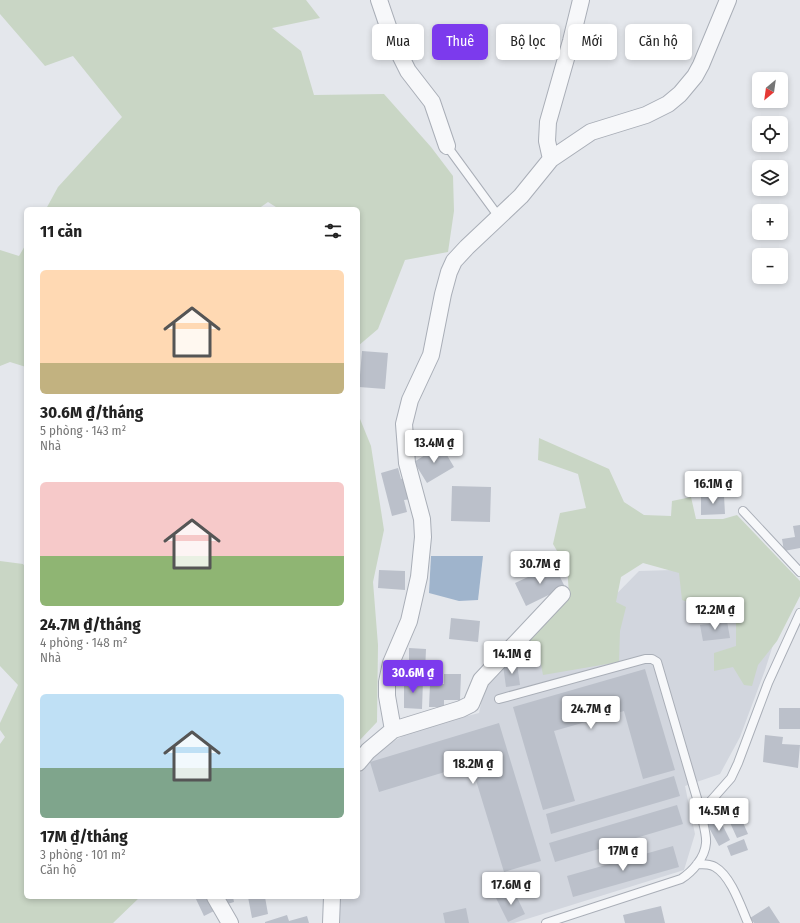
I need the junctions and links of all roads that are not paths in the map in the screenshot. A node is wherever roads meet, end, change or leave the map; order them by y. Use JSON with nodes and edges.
{"nodes":[{"id":1,"x":379,"y":0,"type":"edge"},
{"id":2,"x":580,"y":0,"type":"edge"},
{"id":3,"x":728,"y":0,"type":"edge"},
{"id":4,"x":446,"y":146,"type":"joint"},
{"id":5,"x":551,"y":159,"type":"junction"},
{"id":6,"x":499,"y":217,"type":"junction"},
{"id":7,"x":743,"y":511,"type":"dead end"},
{"id":8,"x":800,"y":572,"type":"edge"},
{"id":9,"x":562,"y":594,"type":"dead end"},
{"id":10,"x":800,"y":613,"type":"edge"},
{"id":11,"x":499,"y":699,"type":"dead end"},
{"id":12,"x":394,"y":730,"type":"junction"},
{"id":13,"x":360,"y":761,"type":"edge"},
{"id":14,"x":701,"y":812,"type":"junction"},
{"id":15,"x":697,"y":864,"type":"junction"},
{"id":16,"x":217,"y":899,"type":"edge"},
{"id":17,"x":332,"y":899,"type":"edge"},
{"id":18,"x":230,"y":923,"type":"edge"},
{"id":19,"x":331,"y":923,"type":"edge"},
{"id":20,"x":546,"y":923,"type":"edge"},
{"id":21,"x":748,"y":923,"type":"edge"}],
"edges":[{"from":1,"to":4,"type":"street"},
{"from":2,"to":5,"type":"street"},
{"from":3,"to":5,"type":"street"},
{"from":4,"to":6,"type":"lane"},
{"from":5,"to":6,"type":"street"},
{"from":6,"to":12,"type":"street"},
{"from":7,"to":8,"type":"lane"},
{"from":9,"to":12,"type":"street"},
{"from":10,"to":14,"type":"lane"},
{"from":11,"to":14,"type":"lane"},
{"from":12,"to":13,"type":"street"},
{"from":14,"to":15,"type":"lane"},
{"from":15,"to":20,"type":"lane"},
{"from":15,"to":21,"type":"lane"},
{"from":16,"to":18,"type":"street"},
{"from":17,"to":19,"type":"street"}]}
